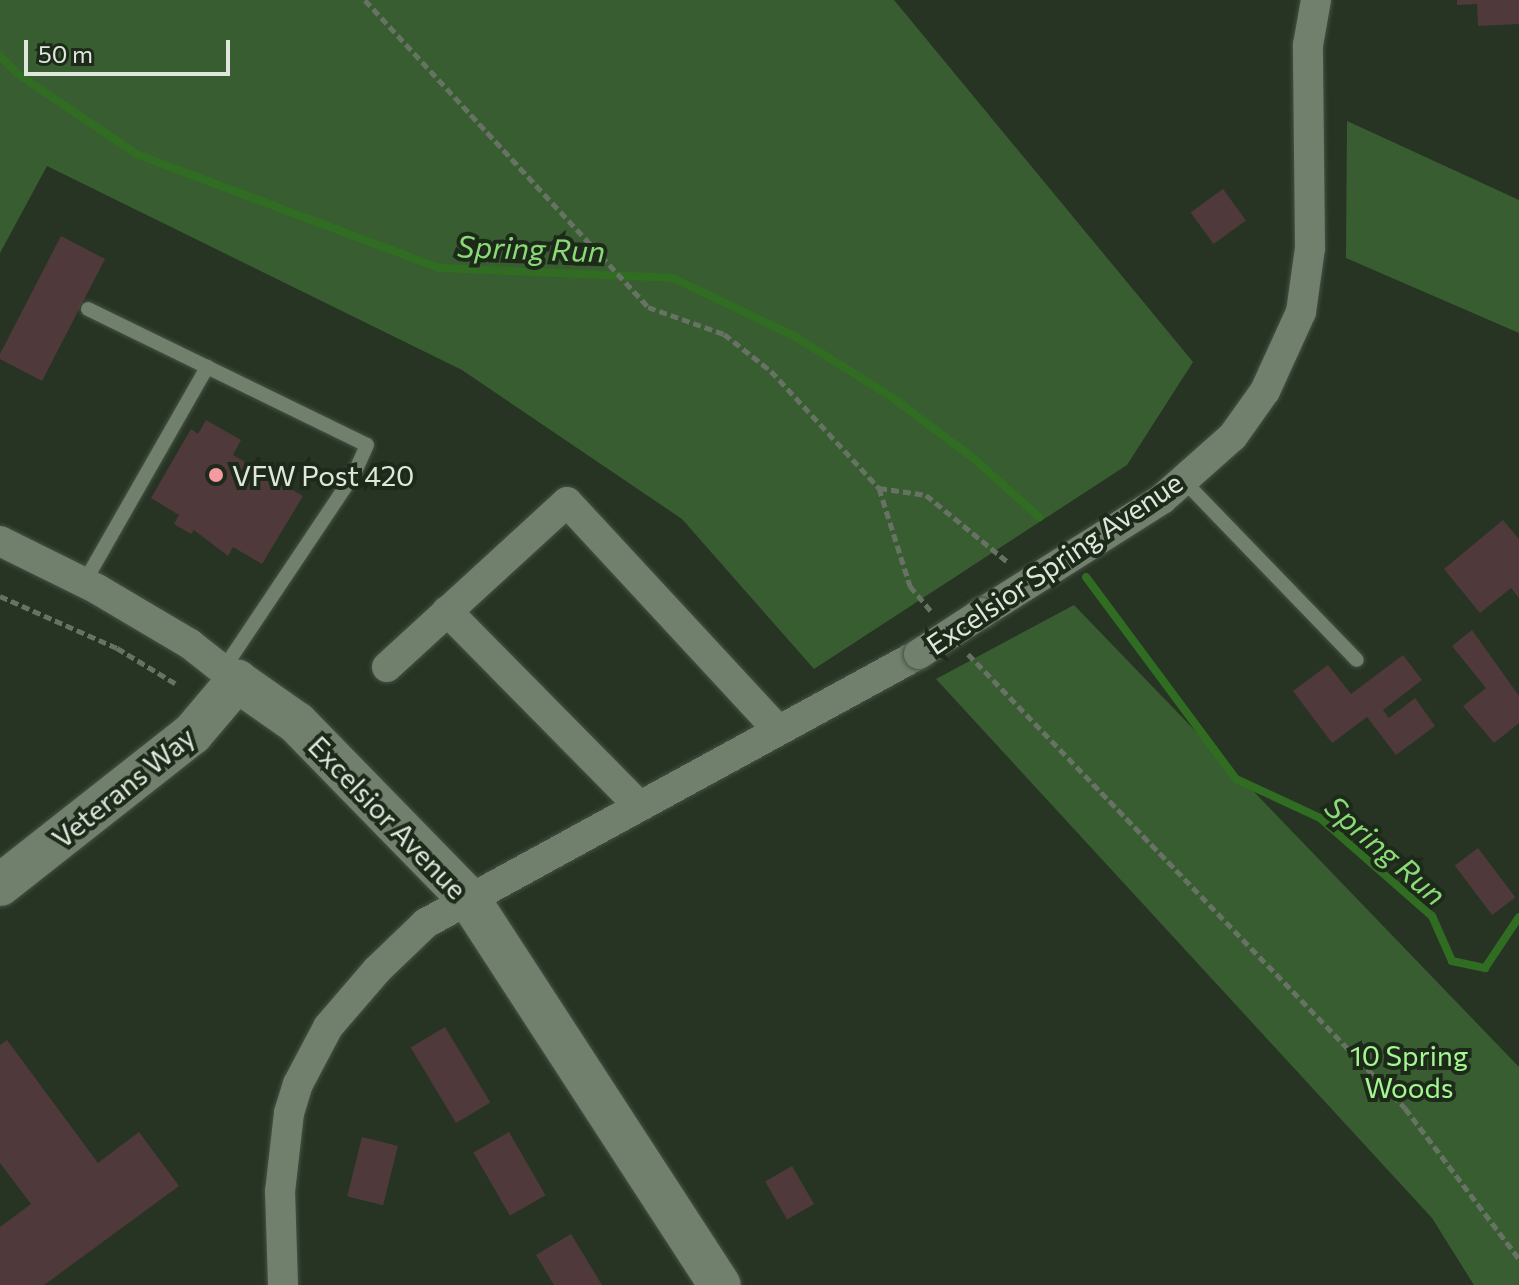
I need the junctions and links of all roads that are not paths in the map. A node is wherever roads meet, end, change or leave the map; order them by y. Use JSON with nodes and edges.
{"nodes":[{"id":1,"x":1316,"y":0,"type":"edge"},
{"id":2,"x":88,"y":309,"type":"dead end"},
{"id":3,"x":207,"y":367,"type":"junction"},
{"id":4,"x":1183,"y":480,"type":"junction"},
{"id":5,"x":0,"y":541,"type":"edge"},
{"id":6,"x":84,"y":583,"type":"junction"},
{"id":7,"x":447,"y":611,"type":"junction"},
{"id":8,"x":1357,"y":660,"type":"dead end"},
{"id":9,"x":387,"y":667,"type":"dead end"},
{"id":10,"x":230,"y":675,"type":"junction"},
{"id":11,"x":778,"y":730,"type":"junction"},
{"id":12,"x":639,"y":806,"type":"junction"},
{"id":13,"x":0,"y":885,"type":"edge"},
{"id":14,"x":469,"y":899,"type":"junction"},
{"id":15,"x":283,"y":1285,"type":"edge"},
{"id":16,"x":720,"y":1285,"type":"edge"}],
"edges":[{"from":1,"to":4,"type":"street","name":"Excelsior Spring Avenue"},
{"from":2,"to":3,"type":"lane"},
{"from":3,"to":6,"type":"lane"},
{"from":3,"to":10,"type":"lane"},
{"from":4,"to":8,"type":"lane"},
{"from":4,"to":11,"type":"street","name":"Excelsior Spring Avenue","bridge":true},
{"from":5,"to":6,"type":"street","name":"Excelsior Avenue"},
{"from":6,"to":10,"type":"street","name":"Excelsior Avenue"},
{"from":7,"to":9,"type":"street"},
{"from":7,"to":11,"type":"street"},
{"from":7,"to":12,"type":"street"},
{"from":10,"to":13,"type":"street","name":"Veterans Way"},
{"from":10,"to":14,"type":"street","name":"Excelsior Avenue"},
{"from":11,"to":12,"type":"street","name":"Excelsior Spring Avenue"},
{"from":12,"to":14,"type":"street","name":"Excelsior Spring Avenue"},
{"from":14,"to":15,"type":"street","name":"Excelsior Spring Avenue"},
{"from":14,"to":16,"type":"street","name":"Excelsior Avenue"}]}
